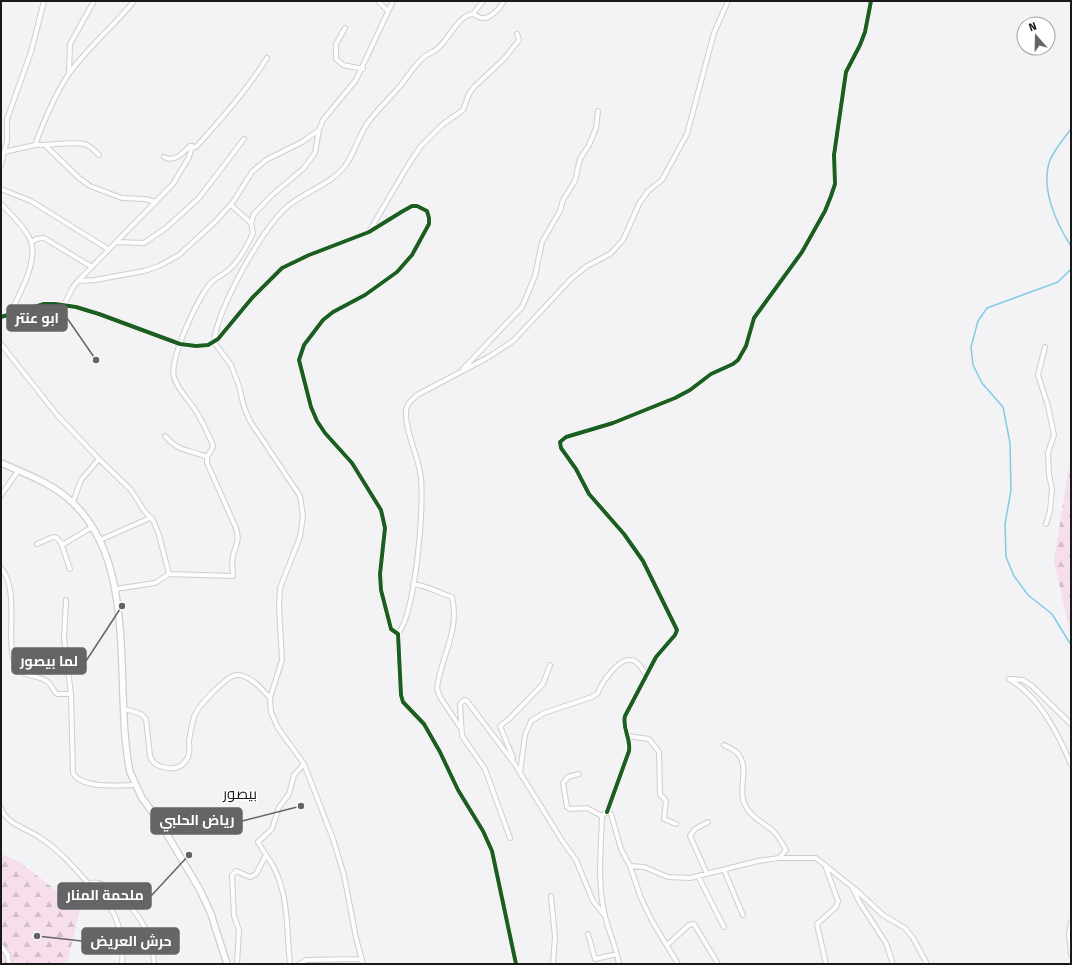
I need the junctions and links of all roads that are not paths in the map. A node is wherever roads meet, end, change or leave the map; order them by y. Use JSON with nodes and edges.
{"nodes":[{"id":1,"x":44,"y":1,"type":"edge"},
{"id":2,"x":94,"y":1,"type":"edge"},
{"id":3,"x":134,"y":1,"type":"edge"},
{"id":4,"x":378,"y":1,"type":"edge"},
{"id":5,"x":393,"y":1,"type":"edge"},
{"id":6,"x":483,"y":1,"type":"edge"},
{"id":7,"x":504,"y":1,"type":"edge"},
{"id":8,"x":728,"y":1,"type":"edge"},
{"id":9,"x":871,"y":1,"type":"edge"},
{"id":10,"x":388,"y":11,"type":"junction"},
{"id":11,"x":473,"y":14,"type":"junction"},
{"id":12,"x":345,"y":28,"type":"dead end"},
{"id":13,"x":517,"y":34,"type":"dead end"},
{"id":14,"x":267,"y":58,"type":"dead end"},
{"id":15,"x":363,"y":69,"type":"junction"},
{"id":16,"x":69,"y":74,"type":"junction"},
{"id":17,"x":598,"y":111,"type":"dead end"},
{"id":18,"x":319,"y":130,"type":"junction"},
{"id":19,"x":244,"y":139,"type":"dead end"},
{"id":20,"x":35,"y":145,"type":"junction"},
{"id":21,"x":46,"y":146,"type":"junction"},
{"id":22,"x":193,"y":148,"type":"junction"},
{"id":23,"x":4,"y":152,"type":"junction"},
{"id":24,"x":99,"y":155,"type":"dead end"},
{"id":25,"x":164,"y":157,"type":"dead end"},
{"id":26,"x":1,"y":165,"type":"edge"},
{"id":27,"x":1,"y":189,"type":"edge"},
{"id":28,"x":156,"y":202,"type":"junction"},
{"id":29,"x":1,"y":204,"type":"edge"},
{"id":30,"x":230,"y":205,"type":"junction"},
{"id":31,"x":251,"y":223,"type":"junction"},
{"id":32,"x":369,"y":232,"type":"junction"},
{"id":33,"x":32,"y":242,"type":"junction"},
{"id":34,"x":117,"y":242,"type":"junction"},
{"id":35,"x":108,"y":249,"type":"junction"},
{"id":36,"x":92,"y":267,"type":"junction"},
{"id":37,"x":78,"y":281,"type":"junction"},
{"id":38,"x":64,"y":305,"type":"junction"},
{"id":39,"x":9,"y":315,"type":"junction"},
{"id":40,"x":1,"y":317,"type":"edge"},
{"id":41,"x":214,"y":342,"type":"junction"},
{"id":42,"x":1,"y":344,"type":"edge"},
{"id":43,"x":180,"y":344,"type":"junction"},
{"id":44,"x":1045,"y":347,"type":"dead end"},
{"id":45,"x":461,"y":371,"type":"junction"},
{"id":46,"x":166,"y":436,"type":"dead end"},
{"id":47,"x":206,"y":457,"type":"junction"},
{"id":48,"x":99,"y":459,"type":"junction"},
{"id":49,"x":1,"y":463,"type":"edge"},
{"id":50,"x":18,"y":471,"type":"junction"},
{"id":51,"x":1,"y":496,"type":"edge"},
{"id":52,"x":73,"y":502,"type":"junction"},
{"id":53,"x":150,"y":518,"type":"junction"},
{"id":54,"x":1046,"y":524,"type":"dead end"},
{"id":55,"x":92,"y":527,"type":"junction"},
{"id":56,"x":100,"y":540,"type":"junction"},
{"id":57,"x":60,"y":543,"type":"junction"},
{"id":58,"x":37,"y":544,"type":"dead end"},
{"id":59,"x":1,"y":568,"type":"edge"},
{"id":60,"x":70,"y":569,"type":"dead end"},
{"id":61,"x":169,"y":574,"type":"junction"},
{"id":62,"x":413,"y":584,"type":"junction"},
{"id":63,"x":115,"y":589,"type":"junction"},
{"id":64,"x":66,"y":600,"type":"dead end"},
{"id":65,"x":398,"y":634,"type":"junction"},
{"id":66,"x":550,"y":665,"type":"dead end"},
{"id":67,"x":646,"y":675,"type":"junction"},
{"id":68,"x":72,"y":694,"type":"junction"},
{"id":69,"x":270,"y":698,"type":"junction"},
{"id":70,"x":125,"y":709,"type":"junction"},
{"id":71,"x":1071,"y":724,"type":"edge"},
{"id":72,"x":460,"y":728,"type":"junction"},
{"id":73,"x":627,"y":736,"type":"junction"},
{"id":74,"x":724,"y":745,"type":"dead end"},
{"id":75,"x":514,"y":763,"type":"junction"},
{"id":76,"x":304,"y":764,"type":"junction"},
{"id":77,"x":1071,"y":764,"type":"edge"},
{"id":78,"x":520,"y":773,"type":"junction"},
{"id":79,"x":579,"y":774,"type":"dead end"},
{"id":80,"x":135,"y":785,"type":"junction"},
{"id":81,"x":1,"y":808,"type":"edge"},
{"id":82,"x":607,"y":812,"type":"junction"},
{"id":83,"x":602,"y":816,"type":"junction"},
{"id":84,"x":708,"y":822,"type":"dead end"},
{"id":85,"x":676,"y":824,"type":"dead end"},
{"id":86,"x":510,"y":838,"type":"dead end"},
{"id":87,"x":266,"y":855,"type":"junction"},
{"id":88,"x":779,"y":858,"type":"junction"},
{"id":89,"x":824,"y":863,"type":"junction"},
{"id":90,"x":630,"y":866,"type":"junction"},
{"id":91,"x":724,"y":870,"type":"junction"},
{"id":92,"x":707,"y":874,"type":"junction"},
{"id":93,"x":698,"y":876,"type":"junction"},
{"id":94,"x":88,"y":884,"type":"junction"},
{"id":95,"x":852,"y":886,"type":"junction"},
{"id":96,"x":551,"y":896,"type":"dead end"},
{"id":97,"x":743,"y":915,"type":"dead end"},
{"id":98,"x":605,"y":916,"type":"junction"},
{"id":99,"x":1071,"y":922,"type":"edge"},
{"id":100,"x":724,"y":927,"type":"dead end"},
{"id":101,"x":588,"y":934,"type":"dead end"},
{"id":102,"x":667,"y":945,"type":"junction"},
{"id":103,"x":1,"y":946,"type":"edge"},
{"id":104,"x":617,"y":954,"type":"junction"},
{"id":105,"x":1071,"y":954,"type":"edge"},
{"id":106,"x":363,"y":962,"type":"edge"},
{"id":107,"x":9,"y":964,"type":"edge"},
{"id":108,"x":122,"y":964,"type":"edge"},
{"id":109,"x":154,"y":964,"type":"edge"},
{"id":110,"x":227,"y":964,"type":"edge"},
{"id":111,"x":237,"y":964,"type":"edge"},
{"id":112,"x":290,"y":964,"type":"edge"},
{"id":113,"x":300,"y":964,"type":"edge"},
{"id":114,"x":516,"y":964,"type":"edge"},
{"id":115,"x":552,"y":964,"type":"edge"},
{"id":116,"x":618,"y":964,"type":"edge"},
{"id":117,"x":678,"y":964,"type":"edge"},
{"id":118,"x":718,"y":964,"type":"edge"},
{"id":119,"x":826,"y":964,"type":"edge"},
{"id":120,"x":893,"y":964,"type":"edge"},
{"id":121,"x":927,"y":964,"type":"edge"}],
"edges":[{"from":1,"to":23,"type":"street"},
{"from":2,"to":16,"type":"street"},
{"from":3,"to":16,"type":"street"},
{"from":4,"to":10,"type":"street"},
{"from":5,"to":10,"type":"street"},
{"from":6,"to":11,"type":"street"},
{"from":7,"to":11,"type":"street"},
{"from":8,"to":45,"type":"street"},
{"from":9,"to":67,"type":"street"},
{"from":10,"to":15,"type":"street"},
{"from":11,"to":41,"type":"street"},
{"from":12,"to":15,"type":"street"},
{"from":13,"to":32,"type":"street"},
{"from":14,"to":22,"type":"street"},
{"from":15,"to":18,"type":"street"},
{"from":16,"to":20,"type":"street"},
{"from":17,"to":45,"type":"street"},
{"from":18,"to":30,"type":"street"},
{"from":18,"to":31,"type":"street"},
{"from":19,"to":34,"type":"street"},
{"from":20,"to":21,"type":"street"},
{"from":20,"to":23,"type":"street"},
{"from":21,"to":24,"type":"street"},
{"from":21,"to":28,"type":"street"},
{"from":22,"to":25,"type":"street"},
{"from":22,"to":28,"type":"street"},
{"from":23,"to":26,"type":"street"},
{"from":27,"to":35,"type":"street"},
{"from":28,"to":34,"type":"street"},
{"from":29,"to":33,"type":"street"},
{"from":30,"to":31,"type":"street"},
{"from":30,"to":37,"type":"street"},
{"from":31,"to":43,"type":"street"},
{"from":32,"to":41,"type":"street"},
{"from":32,"to":65,"type":"street"},
{"from":33,"to":36,"type":"street"},
{"from":33,"to":39,"type":"street"},
{"from":34,"to":35,"type":"street"},
{"from":35,"to":36,"type":"street"},
{"from":36,"to":37,"type":"street"},
{"from":37,"to":38,"type":"street"},
{"from":38,"to":39,"type":"street"},
{"from":38,"to":43,"type":"street"},
{"from":39,"to":40,"type":"street"},
{"from":41,"to":43,"type":"street"},
{"from":41,"to":69,"type":"street"},
{"from":42,"to":48,"type":"street"},
{"from":43,"to":47,"type":"street"},
{"from":44,"to":54,"type":"street"},
{"from":45,"to":62,"type":"street"},
{"from":46,"to":47,"type":"street"},
{"from":47,"to":61,"type":"street"},
{"from":48,"to":52,"type":"street"},
{"from":48,"to":53,"type":"street"},
{"from":49,"to":50,"type":"street"},
{"from":50,"to":51,"type":"street"},
{"from":50,"to":52,"type":"street"},
{"from":52,"to":55,"type":"street"},
{"from":53,"to":56,"type":"street"},
{"from":53,"to":61,"type":"street"},
{"from":55,"to":56,"type":"street"},
{"from":55,"to":57,"type":"street"},
{"from":56,"to":63,"type":"street"},
{"from":57,"to":58,"type":"street"},
{"from":57,"to":60,"type":"street"},
{"from":59,"to":68,"type":"street"},
{"from":61,"to":63,"type":"street"},
{"from":62,"to":65,"type":"street"},
{"from":62,"to":72,"type":"street"},
{"from":63,"to":70,"type":"street"},
{"from":64,"to":68,"type":"street"},
{"from":65,"to":114,"type":"street"},
{"from":66,"to":75,"type":"street"},
{"from":67,"to":73,"type":"street"},
{"from":67,"to":78,"type":"street"},
{"from":68,"to":80,"type":"street"},
{"from":69,"to":70,"type":"street"},
{"from":69,"to":76,"type":"street"},
{"from":70,"to":80,"type":"street"},
{"from":71,"to":77,"type":"street"},
{"from":72,"to":75,"type":"street"},
{"from":72,"to":86,"type":"street"},
{"from":73,"to":82,"type":"street"},
{"from":73,"to":85,"type":"street"},
{"from":74,"to":88,"type":"street"},
{"from":75,"to":78,"type":"street"},
{"from":76,"to":87,"type":"street"},
{"from":76,"to":106,"type":"street"},
{"from":78,"to":98,"type":"street"},
{"from":79,"to":83,"type":"street"},
{"from":80,"to":110,"type":"street"},
{"from":81,"to":94,"type":"street"},
{"from":82,"to":83,"type":"street"},
{"from":82,"to":90,"type":"street"},
{"from":83,"to":98,"type":"street"},
{"from":84,"to":92,"type":"street"},
{"from":87,"to":111,"type":"street"},
{"from":87,"to":112,"type":"street"},
{"from":88,"to":89,"type":"street"},
{"from":88,"to":91,"type":"street"},
{"from":89,"to":95,"type":"street"},
{"from":89,"to":119,"type":"street"},
{"from":90,"to":93,"type":"street"},
{"from":90,"to":102,"type":"street"},
{"from":91,"to":92,"type":"street"},
{"from":91,"to":97,"type":"street"},
{"from":92,"to":93,"type":"street"},
{"from":93,"to":100,"type":"street"},
{"from":94,"to":108,"type":"street"},
{"from":94,"to":109,"type":"street"},
{"from":95,"to":120,"type":"street"},
{"from":95,"to":121,"type":"street"},
{"from":96,"to":115,"type":"street"},
{"from":98,"to":104,"type":"street"},
{"from":99,"to":105,"type":"street"},
{"from":101,"to":104,"type":"street"},
{"from":102,"to":117,"type":"street"},
{"from":102,"to":118,"type":"street"},
{"from":103,"to":107,"type":"street"},
{"from":104,"to":116,"type":"street"},
{"from":106,"to":113,"type":"street"}]}
